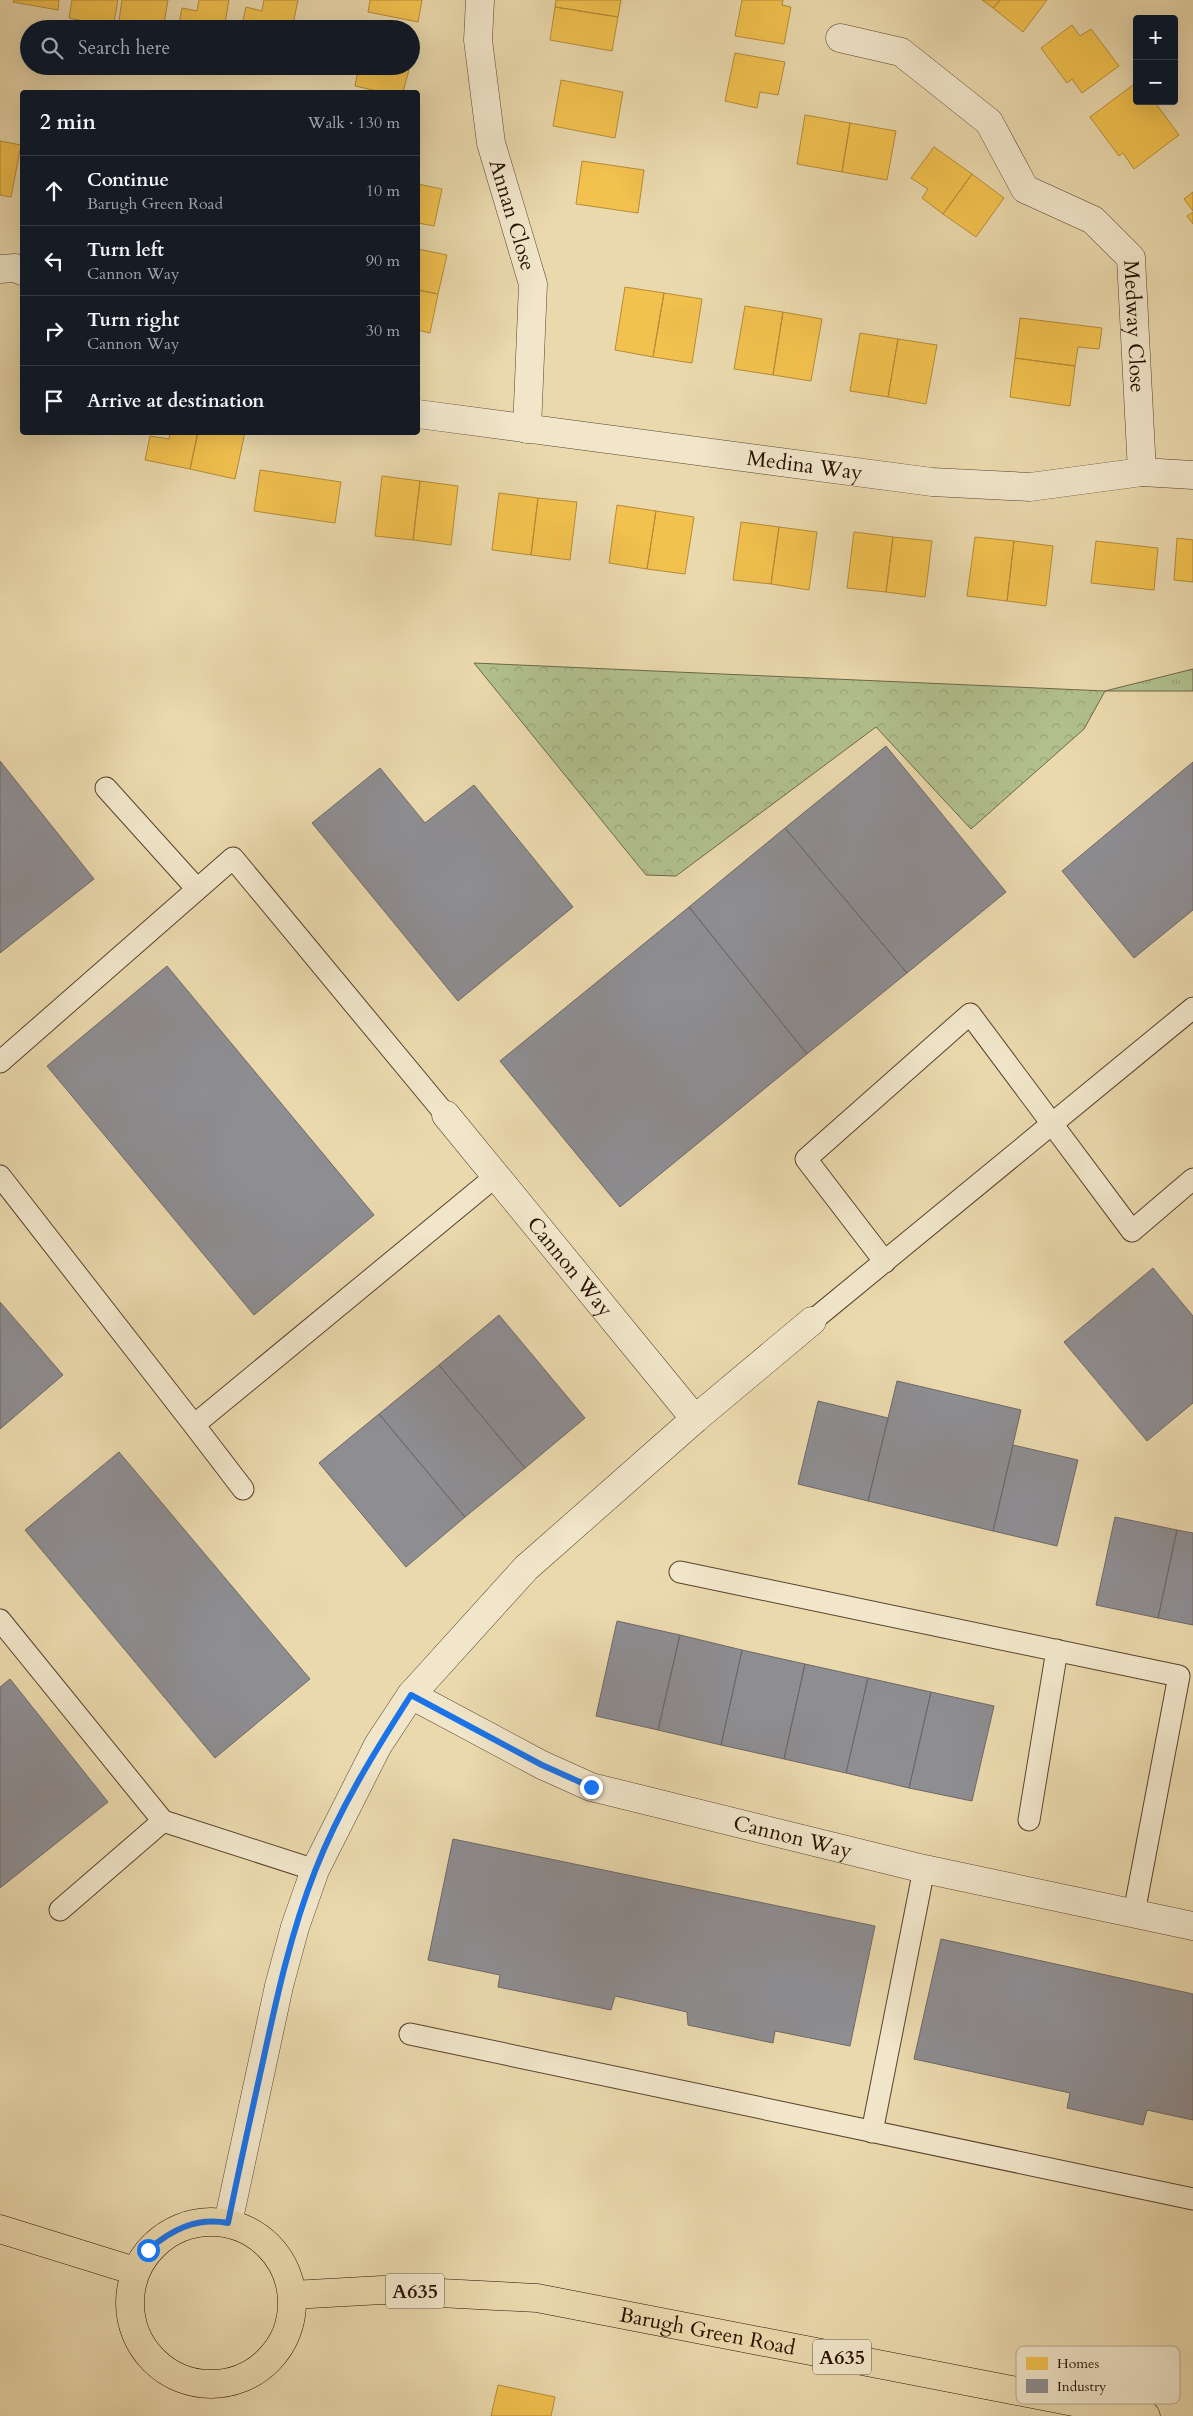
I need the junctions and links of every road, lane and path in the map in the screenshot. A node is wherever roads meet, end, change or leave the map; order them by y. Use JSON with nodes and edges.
{"nodes":[{"id":1,"x":480,"y":0,"type":"edge"},
{"id":2,"x":840,"y":38,"type":"dead end"},
{"id":3,"x":0,"y":269,"type":"edge"},
{"id":4,"x":20,"y":269,"type":"edge"},
{"id":5,"x":420,"y":414,"type":"edge"},
{"id":6,"x":526,"y":429,"type":"junction"},
{"id":7,"x":1142,"y":472,"type":"junction"},
{"id":8,"x":1193,"y":475,"type":"edge"},
{"id":9,"x":106,"y":788,"type":"dead end"},
{"id":10,"x":197,"y":889,"type":"junction"},
{"id":11,"x":1193,"y":1008,"type":"edge"},
{"id":12,"x":0,"y":1062,"type":"edge"},
{"id":13,"x":446,"y":1115,"type":"joint"},
{"id":14,"x":1053,"y":1124,"type":"junction"},
{"id":15,"x":0,"y":1176,"type":"edge"},
{"id":16,"x":496,"y":1176,"type":"junction"},
{"id":17,"x":1193,"y":1180,"type":"edge"},
{"id":18,"x":885,"y":1262,"type":"junction"},
{"id":19,"x":812,"y":1322,"type":"joint"},
{"id":20,"x":695,"y":1419,"type":"junction"},
{"id":21,"x":194,"y":1425,"type":"junction"},
{"id":22,"x":243,"y":1489,"type":"dead end"},
{"id":23,"x":680,"y":1572,"type":"dead end"},
{"id":24,"x":0,"y":1620,"type":"edge"},
{"id":25,"x":1057,"y":1650,"type":"junction"},
{"id":26,"x":1186,"y":1678,"type":"edge"},
{"id":27,"x":411,"y":1695,"type":"junction"},
{"id":28,"x":1030,"y":1820,"type":"dead end"},
{"id":29,"x":163,"y":1821,"type":"junction"},
{"id":30,"x":924,"y":1869,"type":"junction"},
{"id":31,"x":315,"y":1870,"type":"junction"},
{"id":32,"x":60,"y":1910,"type":"dead end"},
{"id":33,"x":1134,"y":1913,"type":"junction"},
{"id":34,"x":1193,"y":1926,"type":"edge"},
{"id":35,"x":410,"y":2034,"type":"dead end"},
{"id":36,"x":872,"y":2132,"type":"junction"},
{"id":37,"x":1193,"y":2199,"type":"edge"},
{"id":38,"x":228,"y":2223,"type":"junction"},
{"id":39,"x":0,"y":2229,"type":"edge"},
{"id":40,"x":135,"y":2271,"type":"junction"},
{"id":41,"x":292,"y":2295,"type":"junction"},
{"id":42,"x":1016,"y":2391,"type":"edge"},
{"id":43,"x":1084,"y":2404,"type":"edge"},
{"id":44,"x":1146,"y":2416,"type":"edge"}],
"edges":[{"from":1,"to":6,"type":"street","name":"Annan Close"},
{"from":2,"to":7,"type":"street","name":"Medway Close"},
{"from":3,"to":4,"type":"street"},
{"from":5,"to":6,"type":"street","name":"Medina Way"},
{"from":6,"to":7,"type":"street","name":"Medina Way"},
{"from":7,"to":8,"type":"street","name":"Medina Way"},
{"from":9,"to":10,"type":"lane"},
{"from":10,"to":12,"type":"lane"},
{"from":10,"to":13,"type":"lane"},
{"from":11,"to":14,"type":"lane"},
{"from":13,"to":16,"type":"street","name":"Cannon Way"},
{"from":14,"to":17,"type":"lane"},
{"from":14,"to":18,"type":"lane"},
{"from":14,"to":18,"type":"lane"},
{"from":15,"to":21,"type":"lane"},
{"from":16,"to":20,"type":"street","name":"Cannon Way"},
{"from":16,"to":21,"type":"lane"},
{"from":18,"to":19,"type":"lane"},
{"from":19,"to":20,"type":"street"},
{"from":20,"to":27,"type":"street"},
{"from":21,"to":22,"type":"lane"},
{"from":23,"to":25,"type":"lane"},
{"from":24,"to":29,"type":"lane"},
{"from":25,"to":26,"type":"lane"},
{"from":25,"to":28,"type":"lane"},
{"from":26,"to":33,"type":"lane"},
{"from":27,"to":30,"type":"street","name":"Cannon Way"},
{"from":27,"to":31,"type":"street"},
{"from":29,"to":31,"type":"lane"},
{"from":29,"to":32,"type":"lane"},
{"from":30,"to":33,"type":"street","name":"Cannon Way"},
{"from":30,"to":36,"type":"lane"},
{"from":31,"to":38,"type":"street"},
{"from":33,"to":34,"type":"street","name":"Cannon Way"},
{"from":35,"to":36,"type":"lane"},
{"from":36,"to":37,"type":"lane"},
{"from":38,"to":40,"type":"main road"},
{"from":38,"to":41,"type":"main road"},
{"from":39,"to":40,"type":"main road"},
{"from":40,"to":41,"type":"main road"},
{"from":41,"to":42,"type":"main road","name":"Barugh Green Road","number":"A635"},
{"from":43,"to":44,"type":"main road","name":"Barugh Green Road","number":"A635"}]}
